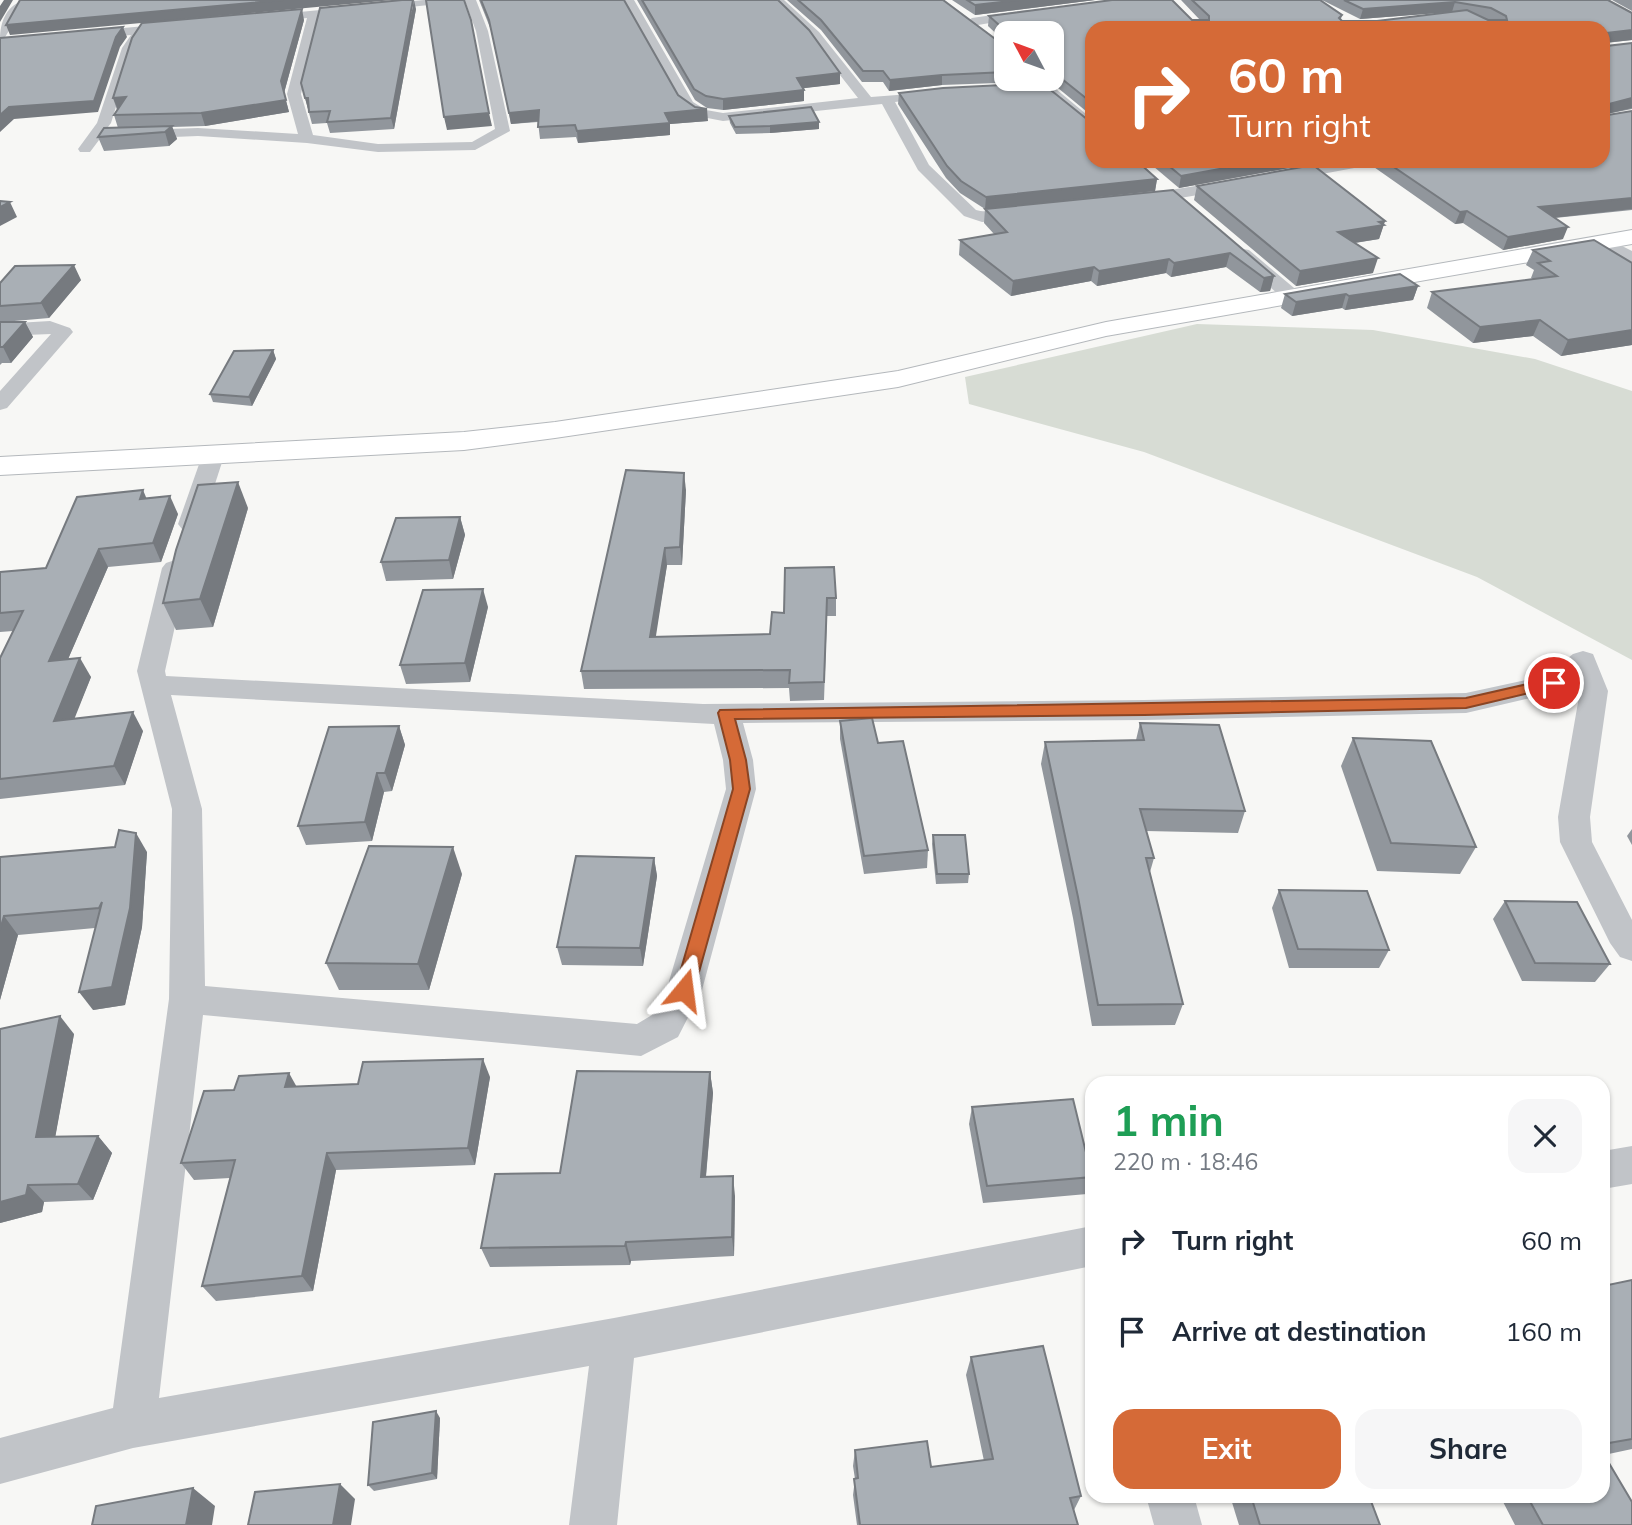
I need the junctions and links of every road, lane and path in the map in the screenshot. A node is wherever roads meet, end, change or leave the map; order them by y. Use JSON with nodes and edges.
{"nodes":[{"id":1,"x":45,"y":0,"type":"edge"},
{"id":2,"x":460,"y":0,"type":"edge"},
{"id":3,"x":470,"y":0,"type":"edge"},
{"id":4,"x":628,"y":0,"type":"edge"},
{"id":5,"x":777,"y":0,"type":"edge"},
{"id":6,"x":425,"y":2,"type":"edge"},
{"id":7,"x":1036,"y":13,"type":"edge"},
{"id":8,"x":314,"y":15,"type":"junction"},
{"id":9,"x":247,"y":20,"type":"edge"},
{"id":10,"x":193,"y":25,"type":"edge"},
{"id":11,"x":139,"y":30,"type":"junction"},
{"id":12,"x":0,"y":36,"type":"edge"},
{"id":13,"x":76,"y":36,"type":"edge"},
{"id":14,"x":989,"y":37,"type":"edge"},
{"id":15,"x":1050,"y":91,"type":"edge"},
{"id":16,"x":923,"y":94,"type":"edge"},
{"id":17,"x":886,"y":99,"type":"junction"},
{"id":18,"x":867,"y":101,"type":"junction"},
{"id":19,"x":1085,"y":120,"type":"edge"},
{"id":20,"x":93,"y":136,"type":"junction"},
{"id":21,"x":307,"y":139,"type":"junction"},
{"id":22,"x":83,"y":152,"type":"dead end"},
{"id":23,"x":1327,"y":168,"type":"edge"},
{"id":24,"x":1154,"y":178,"type":"edge"},
{"id":25,"x":1175,"y":196,"type":"junction"},
{"id":26,"x":1122,"y":202,"type":"edge"},
{"id":27,"x":1041,"y":212,"type":"edge"},
{"id":28,"x":1195,"y":213,"type":"edge"},
{"id":29,"x":1632,"y":237,"type":"edge"},
{"id":30,"x":1604,"y":242,"type":"junction"},
{"id":31,"x":1234,"y":246,"type":"edge"},
{"id":32,"x":1632,"y":258,"type":"edge"},
{"id":33,"x":1293,"y":296,"type":"junction"},
{"id":34,"x":0,"y":330,"type":"edge"},
{"id":35,"x":0,"y":404,"type":"edge"},
{"id":36,"x":214,"y":453,"type":"junction"},
{"id":37,"x":0,"y":466,"type":"edge"},
{"id":38,"x":153,"y":685,"type":"junction"},
{"id":39,"x":726,"y":713,"type":"junction"},
{"id":40,"x":1632,"y":947,"type":"edge"},
{"id":41,"x":187,"y":999,"type":"junction"},
{"id":42,"x":1632,"y":1166,"type":"edge"},
{"id":43,"x":1610,"y":1169,"type":"edge"},
{"id":44,"x":1085,"y":1247,"type":"edge"},
{"id":45,"x":614,"y":1340,"type":"junction"},
{"id":46,"x":133,"y":1424,"type":"junction"},
{"id":47,"x":0,"y":1461,"type":"edge"},
{"id":48,"x":1172,"y":1503,"type":"edge"},
{"id":49,"x":593,"y":1525,"type":"edge"},
{"id":50,"x":1178,"y":1525,"type":"edge"}],
"edges":[{"from":1,"to":12,"type":"street"},
{"from":2,"to":6,"type":"street"},
{"from":3,"to":21,"type":"street"},
{"from":4,"to":18,"type":"street"},
{"from":5,"to":18,"type":"street"},
{"from":6,"to":8,"type":"street"},
{"from":7,"to":14,"type":"street"},
{"from":8,"to":9,"type":"street"},
{"from":8,"to":21,"type":"street"},
{"from":10,"to":11,"type":"street"},
{"from":11,"to":13,"type":"street"},
{"from":11,"to":20,"type":"street"},
{"from":15,"to":19,"type":"street"},
{"from":16,"to":17,"type":"street"},
{"from":17,"to":18,"type":"street"},
{"from":17,"to":27,"type":"street"},
{"from":20,"to":21,"type":"street"},
{"from":20,"to":22,"type":"street"},
{"from":23,"to":25,"type":"street"},
{"from":24,"to":25,"type":"street"},
{"from":25,"to":26,"type":"street"},
{"from":25,"to":28,"type":"street"},
{"from":29,"to":30,"type":"street"},
{"from":30,"to":32,"type":"street"},
{"from":30,"to":33,"type":"street"},
{"from":31,"to":33,"type":"street"},
{"from":33,"to":36,"type":"street"},
{"from":34,"to":35,"type":"street"},
{"from":36,"to":37,"type":"street"},
{"from":36,"to":38,"type":"street"},
{"from":38,"to":39,"type":"street"},
{"from":38,"to":41,"type":"street"},
{"from":39,"to":40,"type":"street"},
{"from":39,"to":41,"type":"street"},
{"from":41,"to":46,"type":"street"},
{"from":42,"to":43,"type":"street"},
{"from":44,"to":45,"type":"street"},
{"from":45,"to":46,"type":"street"},
{"from":45,"to":49,"type":"street"},
{"from":46,"to":47,"type":"street"},
{"from":48,"to":50,"type":"street"}]}
